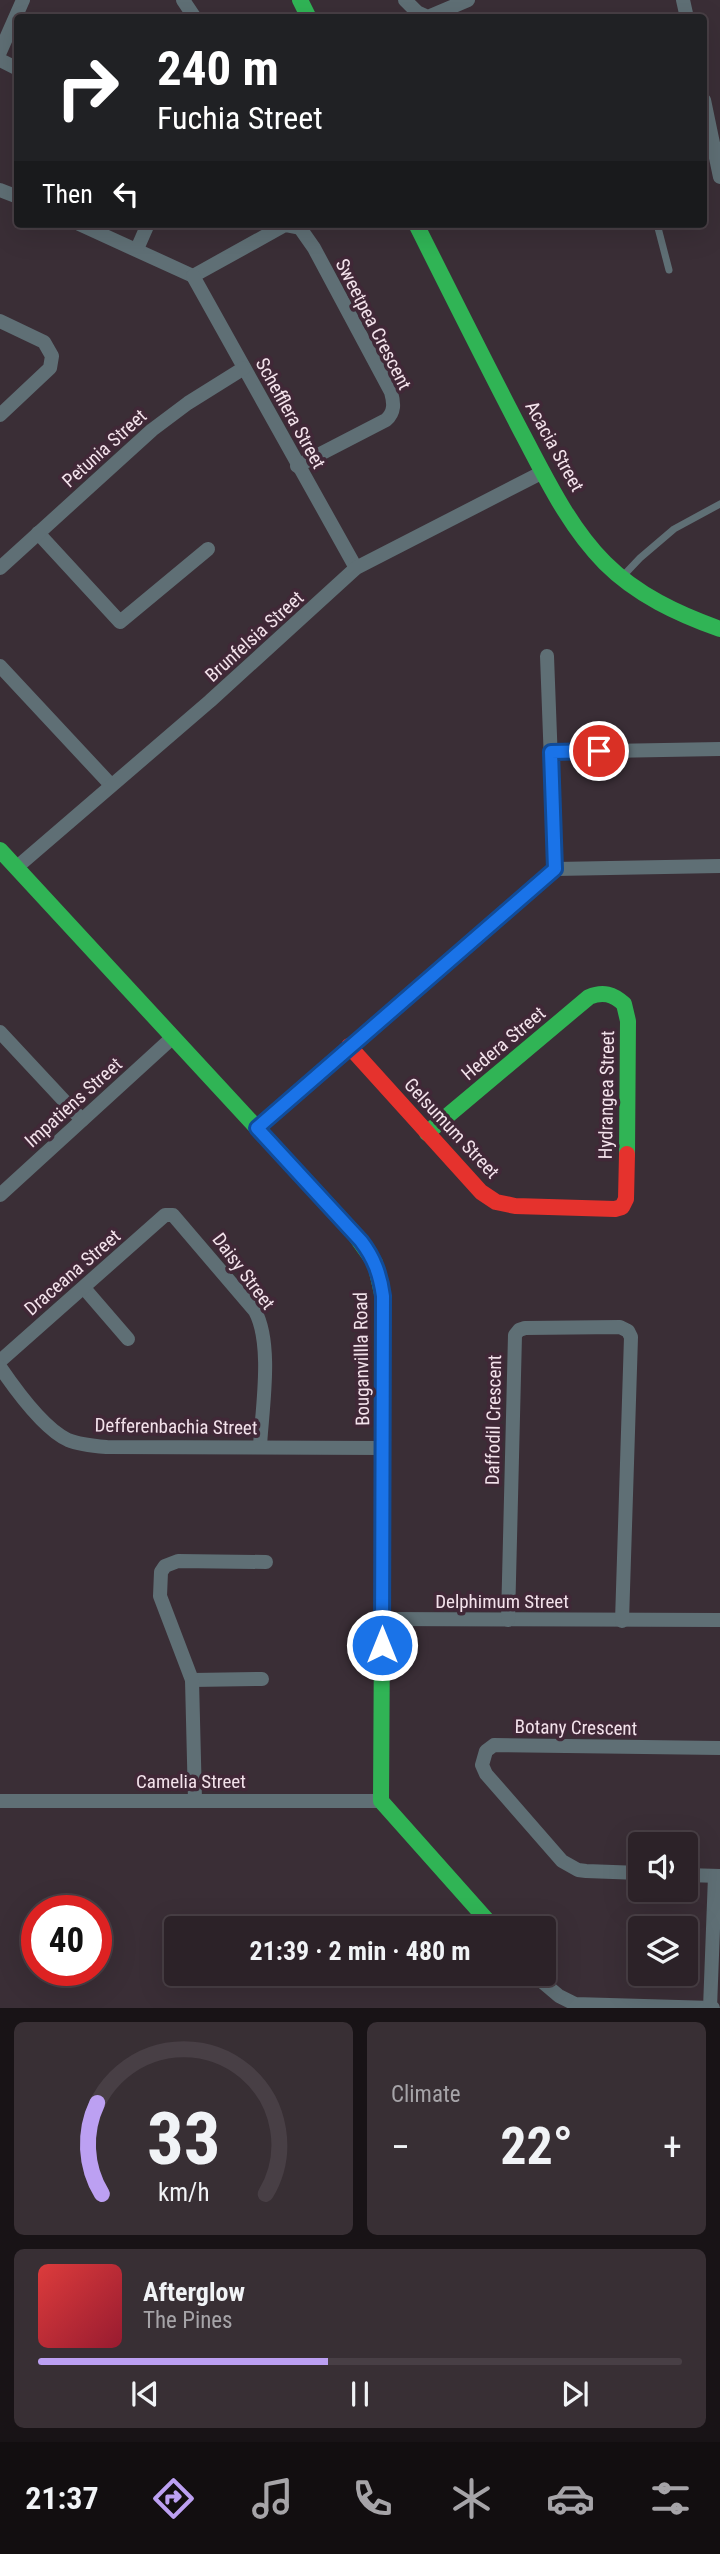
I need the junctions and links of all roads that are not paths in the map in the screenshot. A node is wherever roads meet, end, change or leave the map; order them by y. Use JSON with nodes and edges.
{"nodes":[{"id":1,"x":405,"y":0,"type":"edge"},
{"id":2,"x":468,"y":0,"type":"edge"},
{"id":3,"x":421,"y":14,"type":"edge"},
{"id":4,"x":435,"y":14,"type":"edge"},
{"id":5,"x":14,"y":20,"type":"edge"},
{"id":6,"x":0,"y":52,"type":"edge"},
{"id":7,"x":707,"y":132,"type":"edge"},
{"id":8,"x":709,"y":154,"type":"edge"},
{"id":9,"x":720,"y":177,"type":"edge"},
{"id":10,"x":88,"y":228,"type":"edge"},
{"id":11,"x":146,"y":228,"type":"edge"},
{"id":12,"x":279,"y":228,"type":"edge"},
{"id":13,"x":300,"y":228,"type":"edge"},
{"id":14,"x":418,"y":228,"type":"edge"},
{"id":15,"x":658,"y":228,"type":"edge"},
{"id":16,"x":137,"y":249,"type":"junction"},
{"id":17,"x":669,"y":270,"type":"dead end"},
{"id":18,"x":193,"y":276,"type":"junction"},
{"id":19,"x":0,"y":321,"type":"edge"},
{"id":20,"x":244,"y":368,"type":"junction"},
{"id":21,"x":0,"y":415,"type":"edge"},
{"id":22,"x":297,"y":466,"type":"junction"},
{"id":23,"x":543,"y":472,"type":"junction"},
{"id":24,"x":720,"y":504,"type":"edge"},
{"id":25,"x":38,"y":533,"type":"junction"},
{"id":26,"x":208,"y":549,"type":"dead end"},
{"id":27,"x":0,"y":568,"type":"edge"},
{"id":28,"x":356,"y":568,"type":"junction"},
{"id":29,"x":622,"y":578,"type":"junction"},
{"id":30,"x":720,"y":629,"type":"edge"},
{"id":31,"x":547,"y":656,"type":"dead end"},
{"id":32,"x":0,"y":666,"type":"edge"},
{"id":33,"x":720,"y":749,"type":"edge"},
{"id":34,"x":551,"y":752,"type":"junction"},
{"id":35,"x":111,"y":785,"type":"junction"},
{"id":36,"x":0,"y":850,"type":"edge"},
{"id":37,"x":720,"y":866,"type":"edge"},
{"id":38,"x":17,"y":867,"type":"junction"},
{"id":39,"x":555,"y":869,"type":"junction"},
{"id":40,"x":608,"y":993,"type":"joint"},
{"id":41,"x":0,"y":1032,"type":"edge"},
{"id":42,"x":172,"y":1038,"type":"junction"},
{"id":43,"x":349,"y":1046,"type":"junction"},
{"id":44,"x":82,"y":1120,"type":"junction"},
{"id":45,"x":257,"y":1128,"type":"junction"},
{"id":46,"x":427,"y":1133,"type":"junction"},
{"id":47,"x":0,"y":1195,"type":"edge"},
{"id":48,"x":623,"y":1206,"type":"joint"},
{"id":49,"x":171,"y":1214,"type":"joint"},
{"id":50,"x":84,"y":1288,"type":"junction"},
{"id":51,"x":128,"y":1339,"type":"dead end"},
{"id":52,"x":0,"y":1361,"type":"edge"},
{"id":53,"x":0,"y":1367,"type":"edge"},
{"id":54,"x":260,"y":1446,"type":"junction"},
{"id":55,"x":384,"y":1448,"type":"junction"},
{"id":56,"x":266,"y":1562,"type":"dead end"},
{"id":57,"x":382,"y":1619,"type":"junction"},
{"id":58,"x":508,"y":1620,"type":"junction"},
{"id":59,"x":720,"y":1620,"type":"edge"},
{"id":60,"x":622,"y":1621,"type":"junction"},
{"id":61,"x":262,"y":1679,"type":"dead end"},
{"id":62,"x":192,"y":1680,"type":"junction"},
{"id":63,"x":720,"y":1748,"type":"edge"},
{"id":64,"x":195,"y":1800,"type":"junction"},
{"id":65,"x":0,"y":1801,"type":"edge"},
{"id":66,"x":381,"y":1801,"type":"junction"},
{"id":67,"x":628,"y":1873,"type":"edge"},
{"id":68,"x":698,"y":1875,"type":"edge"},
{"id":69,"x":717,"y":1876,"type":"edge"},
{"id":70,"x":483,"y":1916,"type":"edge"},
{"id":71,"x":547,"y":1986,"type":"edge"},
{"id":72,"x":575,"y":2006,"type":"edge"},
{"id":73,"x":711,"y":2008,"type":"edge"}],
"edges":[{"from":1,"to":3,"type":"street"},
{"from":2,"to":4,"type":"street"},
{"from":5,"to":6,"type":"street"},
{"from":7,"to":8,"type":"street"},
{"from":8,"to":9,"type":"street"},
{"from":10,"to":16,"type":"street"},
{"from":11,"to":16,"type":"street"},
{"from":12,"to":18,"type":"street","name":"Sweetpea Crescent"},
{"from":13,"to":22,"type":"street","name":"Sweetpea Crescent"},
{"from":14,"to":23,"type":"street","name":"Acacia Street"},
{"from":15,"to":17,"type":"lane"},
{"from":16,"to":18,"type":"street"},
{"from":18,"to":20,"type":"street","name":"Schefflera Street"},
{"from":19,"to":21,"type":"street"},
{"from":20,"to":22,"type":"street","name":"Schefflera Street"},
{"from":20,"to":25,"type":"street","name":"Petunia Street"},
{"from":22,"to":28,"type":"street","name":"Schefflera Street"},
{"from":23,"to":28,"type":"street","name":"Brunfelsia Street"},
{"from":23,"to":29,"type":"street","name":"Acacia Street"},
{"from":24,"to":29,"type":"lane"},
{"from":25,"to":26,"type":"street"},
{"from":25,"to":27,"type":"street","name":"Petunia Street"},
{"from":28,"to":35,"type":"street","name":"Brunfelsia Street"},
{"from":29,"to":30,"type":"street","name":"Acacia Street"},
{"from":31,"to":34,"type":"street"},
{"from":32,"to":35,"type":"street"},
{"from":33,"to":34,"type":"street"},
{"from":34,"to":39,"type":"street"},
{"from":35,"to":38,"type":"street","name":"Brunfelsia Street"},
{"from":36,"to":38,"type":"street","name":"Bouganvillla Road"},
{"from":37,"to":39,"type":"street"},
{"from":38,"to":42,"type":"street","name":"Bouganvillla Road"},
{"from":39,"to":43,"type":"street"},
{"from":40,"to":46,"type":"street","name":"Hedera Street"},
{"from":40,"to":48,"type":"street","name":"Hydrangea Street"},
{"from":41,"to":44,"type":"street"},
{"from":42,"to":44,"type":"street","name":"Impatiens Street"},
{"from":42,"to":45,"type":"street","name":"Bouganvillla Road"},
{"from":43,"to":45,"type":"street"},
{"from":43,"to":46,"type":"street","name":"Gelsumum Street"},
{"from":44,"to":47,"type":"street","name":"Impatiens Street"},
{"from":45,"to":55,"type":"street","name":"Bouganvillla Road"},
{"from":46,"to":48,"type":"street","name":"Gelsumum Street"},
{"from":49,"to":50,"type":"street","name":"Draceana Street"},
{"from":49,"to":54,"type":"street","name":"Daisy Street"},
{"from":50,"to":51,"type":"street"},
{"from":50,"to":52,"type":"street","name":"Draceana Street"},
{"from":53,"to":54,"type":"street","name":"Defferenbachia Street"},
{"from":54,"to":55,"type":"street","name":"Defferenbachia Street"},
{"from":55,"to":57,"type":"street","name":"Bouganvillla Road"},
{"from":56,"to":62,"type":"street"},
{"from":57,"to":58,"type":"street","name":"Delphimum Street"},
{"from":57,"to":66,"type":"street","name":"Bouganvillla Road"},
{"from":58,"to":60,"type":"street","name":"Delphimum Street"},
{"from":58,"to":60,"type":"street","name":"Daffodil Crescent"},
{"from":59,"to":60,"type":"street","name":"Delphimum Street"},
{"from":61,"to":62,"type":"street"},
{"from":62,"to":64,"type":"street"},
{"from":63,"to":67,"type":"street","name":"Botany Crescent"},
{"from":64,"to":65,"type":"street","name":"Camelia Street"},
{"from":64,"to":66,"type":"street","name":"Camelia Street"},
{"from":66,"to":70,"type":"street"},
{"from":68,"to":69,"type":"street"},
{"from":69,"to":73,"type":"street"},
{"from":71,"to":72,"type":"street"},
{"from":72,"to":73,"type":"street"}]}
